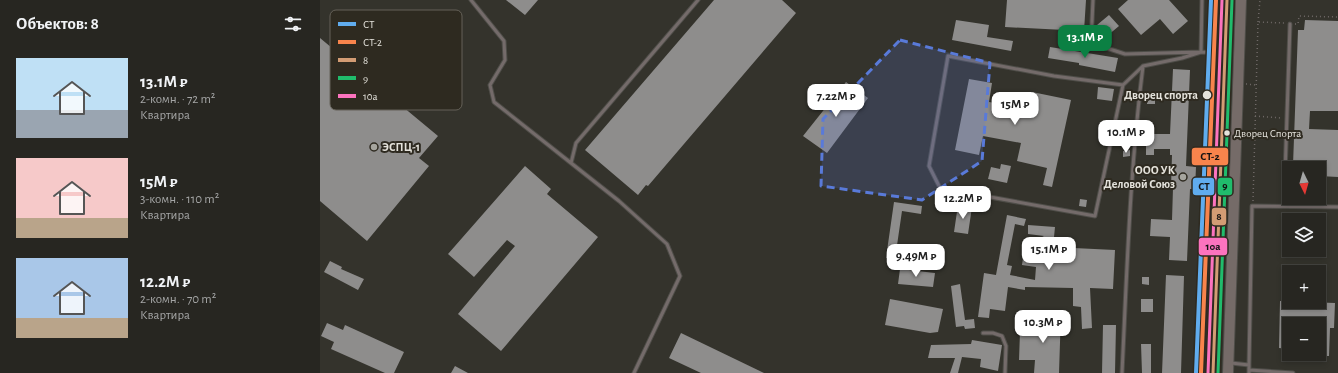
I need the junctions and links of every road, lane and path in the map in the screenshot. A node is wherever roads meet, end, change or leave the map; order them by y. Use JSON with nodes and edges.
{"nodes":[{"id":1,"x":471,"y":0,"type":"edge"},
{"id":2,"x":698,"y":0,"type":"edge"},
{"id":3,"x":1093,"y":0,"type":"edge"},
{"id":4,"x":1202,"y":0,"type":"edge"},
{"id":5,"x":1227,"y":0,"type":"edge"},
{"id":6,"x":1241,"y":0,"type":"edge"},
{"id":7,"x":1260,"y":0,"type":"edge"},
{"id":8,"x":1338,"y":17,"type":"edge"},
{"id":9,"x":1258,"y":22,"type":"junction"},
{"id":10,"x":1290,"y":24,"type":"junction"},
{"id":11,"x":1201,"y":52,"type":"junction"},
{"id":12,"x":1225,"y":54,"type":"junction"},
{"id":13,"x":1239,"y":54,"type":"junction"},
{"id":14,"x":1143,"y":66,"type":"junction"},
{"id":15,"x":1123,"y":85,"type":"junction"},
{"id":16,"x":1255,"y":116,"type":"junction"},
{"id":17,"x":1287,"y":118,"type":"junction"},
{"id":18,"x":571,"y":163,"type":"junction"},
{"id":19,"x":1252,"y":206,"type":"junction"},
{"id":20,"x":1284,"y":206,"type":"junction"},
{"id":21,"x":1338,"y":207,"type":"edge"},
{"id":22,"x":983,"y":333,"type":"dead end"},
{"id":23,"x":1249,"y":365,"type":"junction"},
{"id":24,"x":1228,"y":368,"type":"edge"},
{"id":25,"x":1249,"y":371,"type":"edge"},
{"id":26,"x":634,"y":373,"type":"edge"},
{"id":27,"x":1005,"y":373,"type":"edge"},
{"id":28,"x":1122,"y":373,"type":"edge"},
{"id":29,"x":1213,"y":373,"type":"edge"},
{"id":30,"x":1293,"y":373,"type":"edge"}],
"edges":[{"from":1,"to":18,"type":"lane"},
{"from":2,"to":18,"type":"lane"},
{"from":3,"to":11,"type":"lane"},
{"from":4,"to":11,"type":"lane"},
{"from":5,"to":12,"type":"main road"},
{"from":6,"to":13,"type":"main road"},
{"from":7,"to":9,"type":"path"},
{"from":8,"to":10,"type":"path"},
{"from":9,"to":10,"type":"path"},
{"from":9,"to":16,"type":"path"},
{"from":10,"to":17,"type":"lane"},
{"from":11,"to":12,"type":"lane"},
{"from":11,"to":14,"type":"lane"},
{"from":12,"to":13,"type":"main road"},
{"from":12,"to":29,"type":"main road"},
{"from":13,"to":24,"type":"main road"},
{"from":14,"to":15,"type":"lane"},
{"from":14,"to":28,"type":"lane"},
{"from":15,"to":15,"type":"lane"},
{"from":16,"to":17,"type":"path"},
{"from":16,"to":19,"type":"path"},
{"from":17,"to":20,"type":"lane"},
{"from":18,"to":26,"type":"lane"},
{"from":19,"to":20,"type":"lane"},
{"from":19,"to":23,"type":"lane"},
{"from":20,"to":21,"type":"lane"},
{"from":22,"to":27,"type":"lane"},
{"from":23,"to":24,"type":"lane"},
{"from":23,"to":25,"type":"lane"},
{"from":25,"to":30,"type":"lane"}]}
